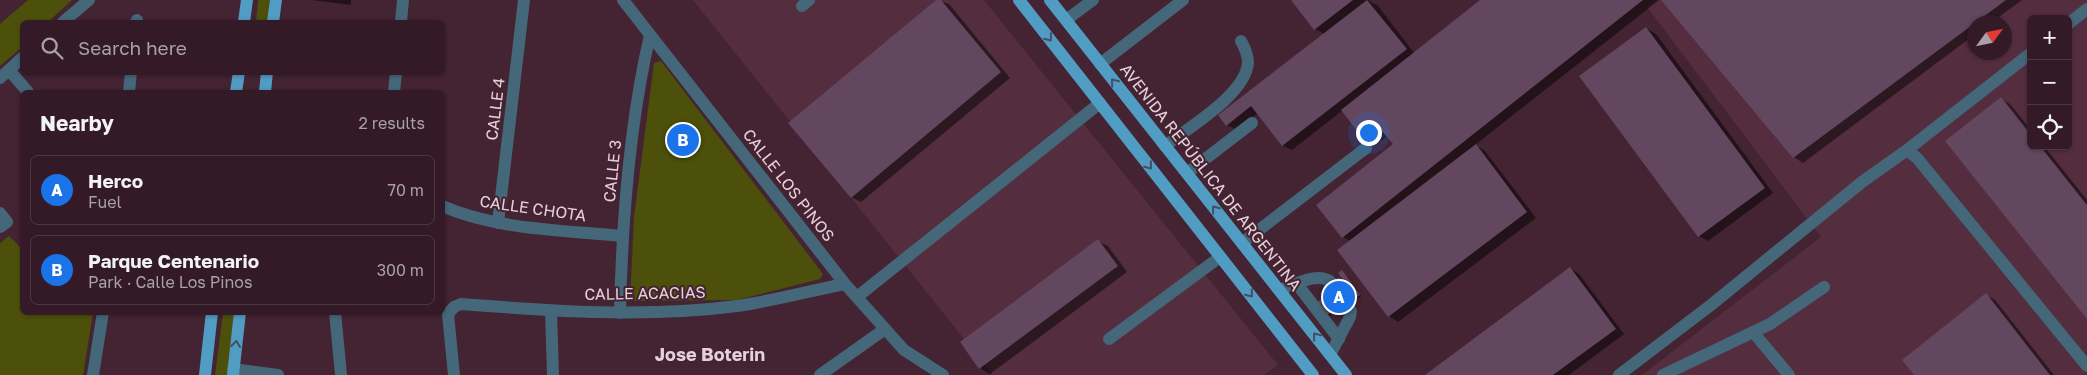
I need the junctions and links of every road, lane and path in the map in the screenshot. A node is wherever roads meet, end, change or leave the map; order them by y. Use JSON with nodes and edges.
{"nodes":[{"id":1,"x":89,"y":0,"type":"edge"},
{"id":2,"x":247,"y":0,"type":"edge"},
{"id":3,"x":276,"y":0,"type":"edge"},
{"id":4,"x":404,"y":0,"type":"edge"},
{"id":5,"x":524,"y":0,"type":"edge"},
{"id":6,"x":623,"y":0,"type":"edge"},
{"id":7,"x":1019,"y":0,"type":"edge"},
{"id":8,"x":1050,"y":0,"type":"edge"},
{"id":9,"x":1092,"y":0,"type":"edge"},
{"id":10,"x":1183,"y":0,"type":"edge"},
{"id":11,"x":2087,"y":9,"type":"edge"},
{"id":12,"x":65,"y":20,"type":"edge"},
{"id":13,"x":244,"y":20,"type":"edge"},
{"id":14,"x":273,"y":20,"type":"edge"},
{"id":15,"x":401,"y":20,"type":"edge"},
{"id":16,"x":1066,"y":20,"type":"junction"},
{"id":17,"x":2072,"y":21,"type":"edge"},
{"id":18,"x":650,"y":34,"type":"junction"},
{"id":19,"x":1241,"y":41,"type":"dead end"},
{"id":20,"x":2027,"y":56,"type":"edge"},
{"id":21,"x":20,"y":60,"type":"edge"},
{"id":22,"x":1100,"y":64,"type":"junction"},
{"id":23,"x":5,"y":74,"type":"edge"},
{"id":24,"x":131,"y":75,"type":"edge"},
{"id":25,"x":239,"y":75,"type":"edge"},
{"id":26,"x":268,"y":75,"type":"edge"},
{"id":27,"x":396,"y":75,"type":"edge"},
{"id":28,"x":25,"y":90,"type":"edge"},
{"id":29,"x":129,"y":90,"type":"edge"},
{"id":30,"x":236,"y":90,"type":"edge"},
{"id":31,"x":265,"y":90,"type":"edge"},
{"id":32,"x":394,"y":90,"type":"edge"},
{"id":33,"x":1100,"y":103,"type":"junction"},
{"id":34,"x":1252,"y":123,"type":"dead end"},
{"id":35,"x":1165,"y":146,"type":"junction"},
{"id":36,"x":1366,"y":148,"type":"dead end"},
{"id":37,"x":1907,"y":150,"type":"junction"},
{"id":38,"x":1187,"y":173,"type":"junction"},
{"id":39,"x":445,"y":207,"type":"edge"},
{"id":40,"x":0,"y":213,"type":"edge"},
{"id":41,"x":498,"y":223,"type":"junction"},
{"id":42,"x":0,"y":227,"type":"edge"},
{"id":43,"x":622,"y":236,"type":"junction"},
{"id":44,"x":1242,"y":244,"type":"junction"},
{"id":45,"x":1220,"y":257,"type":"junction"},
{"id":46,"x":1331,"y":282,"type":"dead end"},
{"id":47,"x":845,"y":284,"type":"junction"},
{"id":48,"x":1297,"y":284,"type":"junction"},
{"id":49,"x":1824,"y":287,"type":"dead end"},
{"id":50,"x":1279,"y":290,"type":"junction"},
{"id":51,"x":857,"y":297,"type":"junction"},
{"id":52,"x":1348,"y":306,"type":"tunnel mouth"},
{"id":53,"x":551,"y":311,"type":"junction"},
{"id":54,"x":620,"y":313,"type":"junction"},
{"id":55,"x":103,"y":315,"type":"edge"},
{"id":56,"x":212,"y":315,"type":"edge"},
{"id":57,"x":240,"y":315,"type":"edge"},
{"id":58,"x":336,"y":315,"type":"edge"},
{"id":59,"x":885,"y":329,"type":"junction"},
{"id":60,"x":1753,"y":332,"type":"junction"},
{"id":61,"x":1108,"y":339,"type":"dead end"},
{"id":62,"x":1339,"y":339,"type":"junction"},
{"id":63,"x":1330,"y":355,"type":"junction"},
{"id":64,"x":2087,"y":366,"type":"edge"},
{"id":65,"x":233,"y":372,"type":"edge"},
{"id":66,"x":941,"y":374,"type":"edge"},
{"id":67,"x":93,"y":375,"type":"edge"},
{"id":68,"x":205,"y":375,"type":"edge"},
{"id":69,"x":278,"y":375,"type":"edge"},
{"id":70,"x":341,"y":375,"type":"edge"},
{"id":71,"x":454,"y":375,"type":"edge"},
{"id":72,"x":553,"y":375,"type":"edge"},
{"id":73,"x":820,"y":375,"type":"edge"},
{"id":74,"x":1313,"y":375,"type":"edge"},
{"id":75,"x":1346,"y":375,"type":"edge"},
{"id":76,"x":1619,"y":375,"type":"edge"},
{"id":77,"x":1663,"y":375,"type":"edge"},
{"id":78,"x":1789,"y":375,"type":"edge"}],
"edges":[{"from":1,"to":12,"type":"street"},
{"from":2,"to":13,"type":"main road"},
{"from":3,"to":14,"type":"main road"},
{"from":4,"to":15,"type":"street"},
{"from":5,"to":41,"type":"street","name":"CALLE 4"},
{"from":6,"to":18,"type":"street","name":"CALLE LOS PINOS"},
{"from":7,"to":33,"type":"main road","one_way":true},
{"from":8,"to":16,"type":"main road","name":"AVENIDA REPÚBLICA DE ARGENTINA"},
{"from":9,"to":16,"type":"street"},
{"from":10,"to":22,"type":"street"},
{"from":11,"to":17,"type":"street"},
{"from":16,"to":22,"type":"main road","name":"AVENIDA REPÚBLICA DE ARGENTINA"},
{"from":18,"to":43,"type":"street","name":"CALLE 3"},
{"from":18,"to":47,"type":"street","name":"CALLE LOS PINOS"},
{"from":19,"to":35,"type":"street"},
{"from":20,"to":37,"type":"street"},
{"from":21,"to":23,"type":"street"},
{"from":35,"to":22,"type":"main road","name":"AVENIDA REPÚBLICA DE ARGENTINA","one_way":true},
{"from":23,"to":28,"type":"street"},
{"from":24,"to":29,"type":"street"},
{"from":25,"to":30,"type":"main road"},
{"from":26,"to":31,"type":"main road"},
{"from":27,"to":32,"type":"street"},
{"from":33,"to":45,"type":"main road","one_way":true},
{"from":33,"to":51,"type":"street"},
{"from":34,"to":38,"type":"street"},
{"from":35,"to":38,"type":"main road","name":"AVENIDA REPÚBLICA DE ARGENTINA"},
{"from":36,"to":44,"type":"street"},
{"from":37,"to":64,"type":"street"},
{"from":37,"to":76,"type":"street"},
{"from":44,"to":38,"type":"main road","name":"AVENIDA REPÚBLICA DE ARGENTINA","one_way":true},
{"from":39,"to":41,"type":"street","name":"CALLE CHOTA"},
{"from":40,"to":42,"type":"street"},
{"from":41,"to":43,"type":"street","name":"CALLE CHOTA"},
{"from":43,"to":54,"type":"street","name":"CALLE 3"},
{"from":44,"to":50,"type":"main road","name":"AVENIDA REPÚBLICA DE ARGENTINA"},
{"from":45,"to":61,"type":"street"},
{"from":45,"to":74,"type":"main road","one_way":true},
{"from":46,"to":48,"type":"street"},
{"from":47,"to":51,"type":"street","name":"CALLE LOS PINOS"},
{"from":47,"to":54,"type":"street","name":"CALLE ACACIAS"},
{"from":48,"to":50,"type":"street"},
{"from":48,"to":62,"type":"street"},
{"from":49,"to":60,"type":"street"},
{"from":63,"to":50,"type":"main road","name":"AVENIDA REPÚBLICA DE ARGENTINA","one_way":true},
{"from":51,"to":59,"type":"street","name":"CALLE LOS PINOS"},
{"from":52,"to":62,"type":"street"},
{"from":53,"to":54,"type":"street","name":"CALLE ACACIAS"},
{"from":53,"to":71,"type":"street","name":"CALLE ACACIAS"},
{"from":53,"to":72,"type":"street"},
{"from":55,"to":67,"type":"street"},
{"from":56,"to":68,"type":"main road"},
{"from":65,"to":57,"type":"main road","one_way":true},
{"from":58,"to":70,"type":"street"},
{"from":59,"to":66,"type":"street","name":"CALLE LOS PINOS"},
{"from":59,"to":73,"type":"street"},
{"from":60,"to":77,"type":"street"},
{"from":60,"to":78,"type":"street"},
{"from":62,"to":63,"type":"street"},
{"from":63,"to":75,"type":"main road","name":"AVENIDA REPÚBLICA DE ARGENTINA"},
{"from":65,"to":69,"type":"street"}]}
